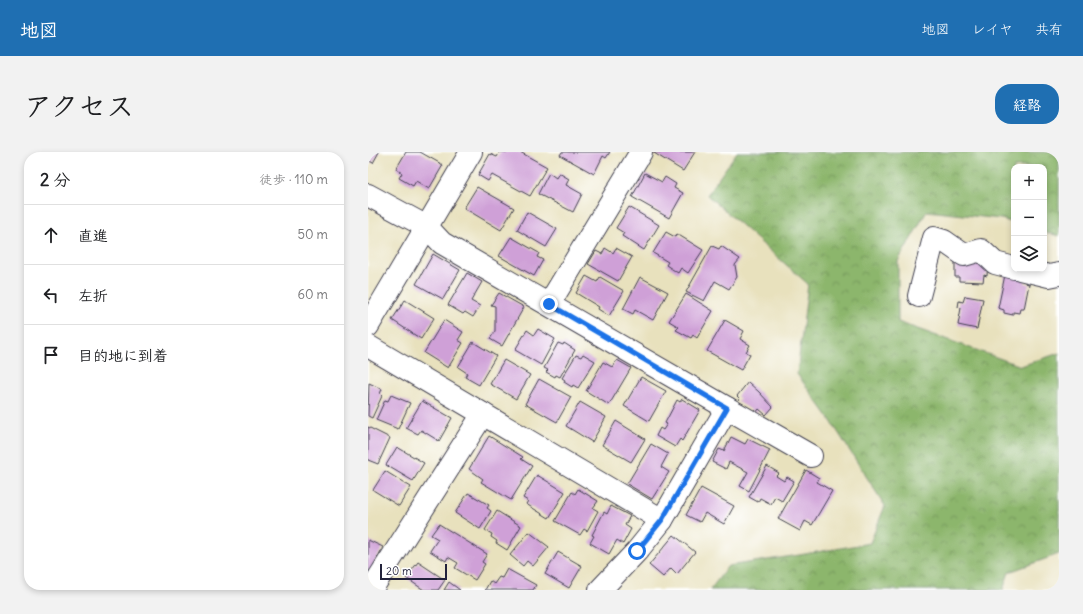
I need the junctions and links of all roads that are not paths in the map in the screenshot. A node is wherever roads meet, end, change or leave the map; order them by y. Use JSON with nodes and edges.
{"nodes":[{"id":1,"x":471,"y":152,"type":"edge"},
{"id":2,"x":641,"y":152,"type":"edge"},
{"id":3,"x":368,"y":195,"type":"edge"},
{"id":4,"x":427,"y":227,"type":"junction"},
{"id":5,"x":1011,"y":267,"type":"edge"},
{"id":6,"x":1032,"y":272,"type":"edge"},
{"id":7,"x":1059,"y":274,"type":"edge"},
{"id":8,"x":919,"y":296,"type":"dead end"},
{"id":9,"x":549,"y":304,"type":"junction"},
{"id":10,"x":368,"y":326,"type":"edge"},
{"id":11,"x":368,"y":346,"type":"edge"},
{"id":12,"x":727,"y":408,"type":"junction"},
{"id":13,"x":484,"y":414,"type":"junction"},
{"id":14,"x":811,"y":456,"type":"dead end"},
{"id":15,"x":662,"y":520,"type":"junction"},
{"id":16,"x":372,"y":590,"type":"edge"},
{"id":17,"x":600,"y":590,"type":"edge"}],
"edges":[{"from":1,"to":4,"type":"street"},
{"from":2,"to":9,"type":"street"},
{"from":3,"to":4,"type":"street"},
{"from":4,"to":9,"type":"street"},
{"from":4,"to":10,"type":"street"},
{"from":5,"to":8,"type":"street"},
{"from":6,"to":7,"type":"street"},
{"from":9,"to":12,"type":"street"},
{"from":11,"to":13,"type":"street"},
{"from":12,"to":14,"type":"street"},
{"from":12,"to":15,"type":"street"},
{"from":13,"to":15,"type":"street"},
{"from":13,"to":16,"type":"street"},
{"from":15,"to":17,"type":"street"}]}
